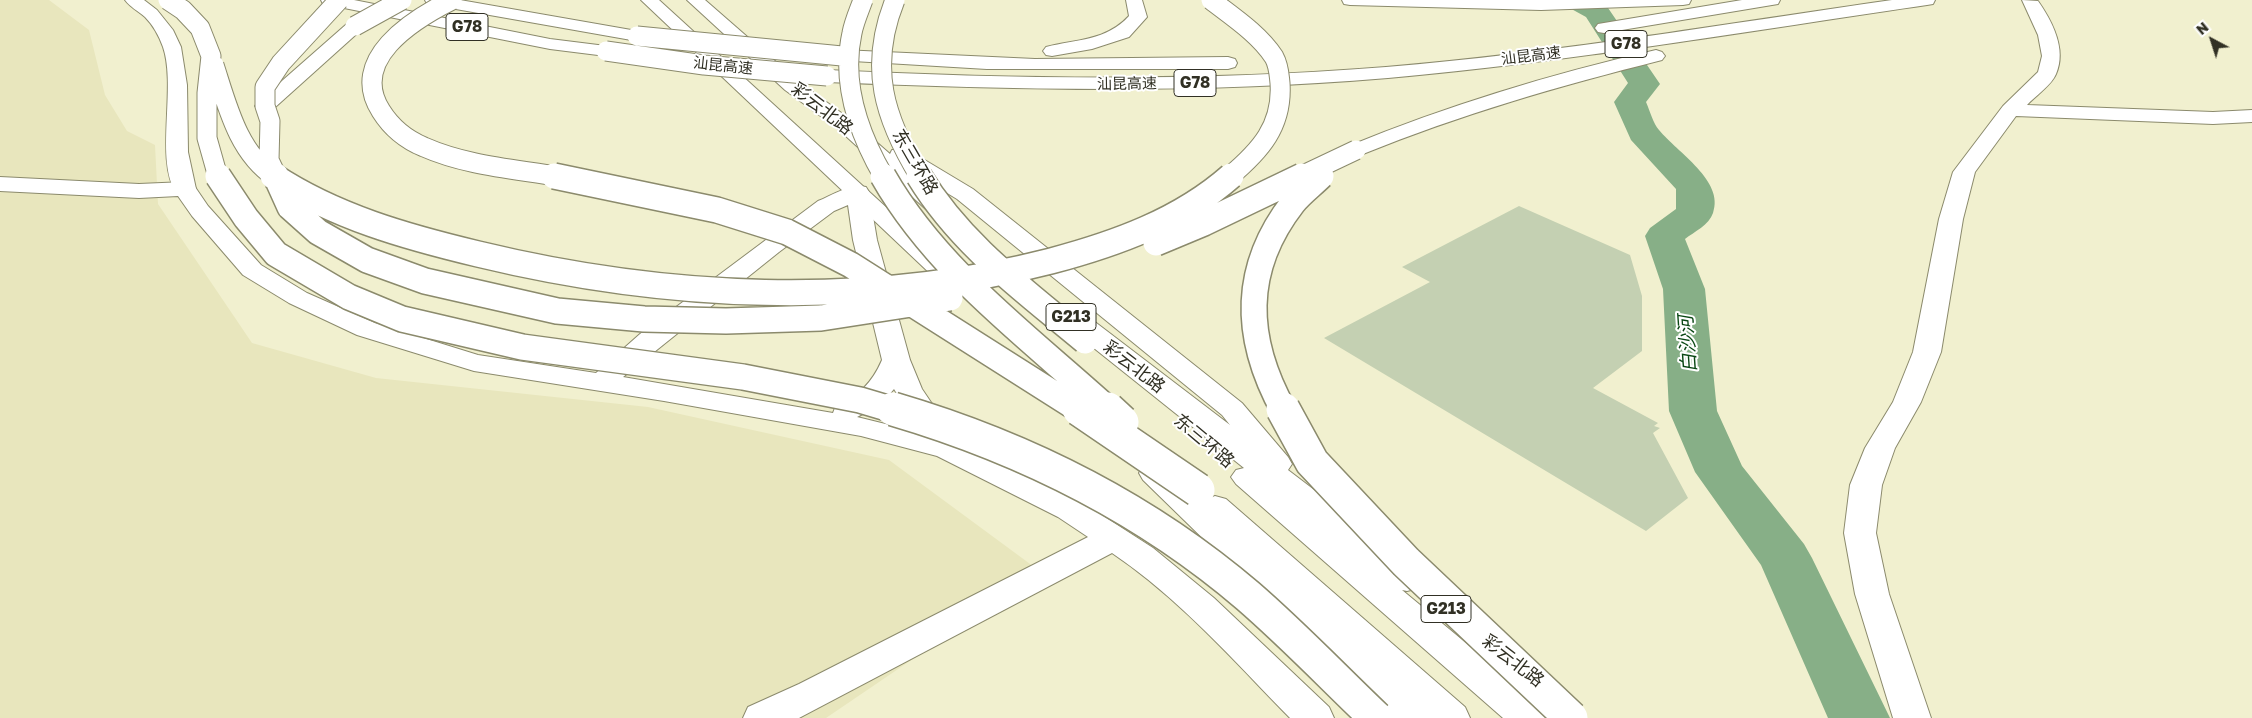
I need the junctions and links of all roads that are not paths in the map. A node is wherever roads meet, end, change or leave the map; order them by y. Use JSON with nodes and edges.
{"nodes":[{"id":1,"x":133,"y":0,"type":"edge"},
{"id":2,"x":168,"y":0,"type":"edge"},
{"id":3,"x":329,"y":0,"type":"edge"},
{"id":4,"x":339,"y":0,"type":"edge"},
{"id":5,"x":402,"y":0,"type":"edge"},
{"id":6,"x":433,"y":0,"type":"edge"},
{"id":7,"x":452,"y":0,"type":"edge"},
{"id":8,"x":695,"y":0,"type":"edge"},
{"id":9,"x":863,"y":0,"type":"edge"},
{"id":10,"x":895,"y":0,"type":"edge"},
{"id":11,"x":1134,"y":0,"type":"edge"},
{"id":12,"x":1211,"y":0,"type":"edge"},
{"id":13,"x":1350,"y":0,"type":"edge"},
{"id":14,"x":1464,"y":0,"type":"edge"},
{"id":15,"x":1686,"y":0,"type":"edge"},
{"id":16,"x":1772,"y":0,"type":"edge"},
{"id":17,"x":649,"y":1,"type":"edge"},
{"id":18,"x":1921,"y":1,"type":"edge"},
{"id":19,"x":2030,"y":1,"type":"edge"},
{"id":20,"x":1527,"y":5,"type":"junction"},
{"id":21,"x":710,"y":6,"type":"edge"},
{"id":22,"x":1590,"y":30,"type":"dead end"},
{"id":23,"x":1689,"y":42,"type":"junction"},
{"id":24,"x":211,"y":56,"type":"junction"},
{"id":25,"x":883,"y":59,"type":"junction"},
{"id":26,"x":1292,"y":60,"type":"dead end"},
{"id":27,"x":265,"y":106,"type":"junction"},
{"id":28,"x":2010,"y":110,"type":"junction"},
{"id":29,"x":2252,"y":116,"type":"edge"},
{"id":30,"x":1356,"y":150,"type":"junction"},
{"id":31,"x":0,"y":184,"type":"edge"},
{"id":32,"x":185,"y":189,"type":"junction"},
{"id":33,"x":858,"y":192,"type":"junction"},
{"id":34,"x":896,"y":360,"type":"junction"},
{"id":35,"x":600,"y":383,"type":"junction"},
{"id":36,"x":810,"y":418,"type":"junction"},
{"id":37,"x":948,"y":449,"type":"junction"},
{"id":38,"x":1198,"y":490,"type":"junction"},
{"id":39,"x":1114,"y":538,"type":"junction"},
{"id":40,"x":762,"y":718,"type":"edge"},
{"id":41,"x":1315,"y":718,"type":"edge"},
{"id":42,"x":1376,"y":718,"type":"edge"},
{"id":43,"x":1412,"y":718,"type":"edge"},
{"id":44,"x":1451,"y":718,"type":"edge"},
{"id":45,"x":1530,"y":718,"type":"edge"},
{"id":46,"x":1571,"y":718,"type":"edge"},
{"id":47,"x":1586,"y":718,"type":"edge"},
{"id":48,"x":1912,"y":718,"type":"edge"}],
"edges":[{"from":1,"to":32,"type":"main road"},
{"from":2,"to":24,"type":"main road","bridge":true},
{"from":3,"to":23,"type":"main road","name":"汕昆高速","number":"G78","bridge":true},
{"from":4,"to":27,"type":"main road","bridge":true},
{"from":5,"to":27,"type":"main road","bridge":true},
{"from":6,"to":25,"type":"main road","name":"汕昆高速","number":"G78","bridge":true},
{"from":7,"to":38,"type":"main road","bridge":true},
{"from":8,"to":21,"type":"main road","name":"彩云北路","number":"G213"},
{"from":9,"to":38,"type":"main road","name":"东三环路","bridge":true},
{"from":10,"to":45,"type":"main road","name":"东三环路","bridge":true},
{"from":11,"to":25,"type":"main road"},
{"from":12,"to":24,"type":"main road","bridge":true},
{"from":13,"to":20,"type":"main road"},
{"from":14,"to":20,"type":"main road"},
{"from":15,"to":20,"type":"main road"},
{"from":16,"to":22,"type":"main road","number":"G78"},
{"from":17,"to":33,"type":"main road","name":"彩云北路"},
{"from":18,"to":23,"type":"main road"},
{"from":19,"to":28,"type":"main road"},
{"from":21,"to":47,"type":"main road","name":"彩云北路","number":"G213"},
{"from":23,"to":30,"type":"main road"},
{"from":24,"to":42,"type":"main road","bridge":true},
{"from":25,"to":26,"type":"main road","name":"汕昆高速","number":"G78"},
{"from":27,"to":30,"type":"main road","bridge":true},
{"from":28,"to":29,"type":"main road"},
{"from":28,"to":48,"type":"main road"},
{"from":30,"to":46,"type":"main road","bridge":true},
{"from":31,"to":32,"type":"main road"},
{"from":32,"to":35,"type":"main road"},
{"from":33,"to":34,"type":"main road"},
{"from":33,"to":35,"type":"main road"},
{"from":33,"to":43,"type":"main road","name":"彩云北路"},
{"from":34,"to":36,"type":"main road"},
{"from":34,"to":37,"type":"main road"},
{"from":35,"to":36,"type":"main road"},
{"from":36,"to":37,"type":"main road"},
{"from":37,"to":39,"type":"main road"},
{"from":38,"to":44,"type":"main road"},
{"from":39,"to":40,"type":"main road"},
{"from":39,"to":41,"type":"main road"}]}
